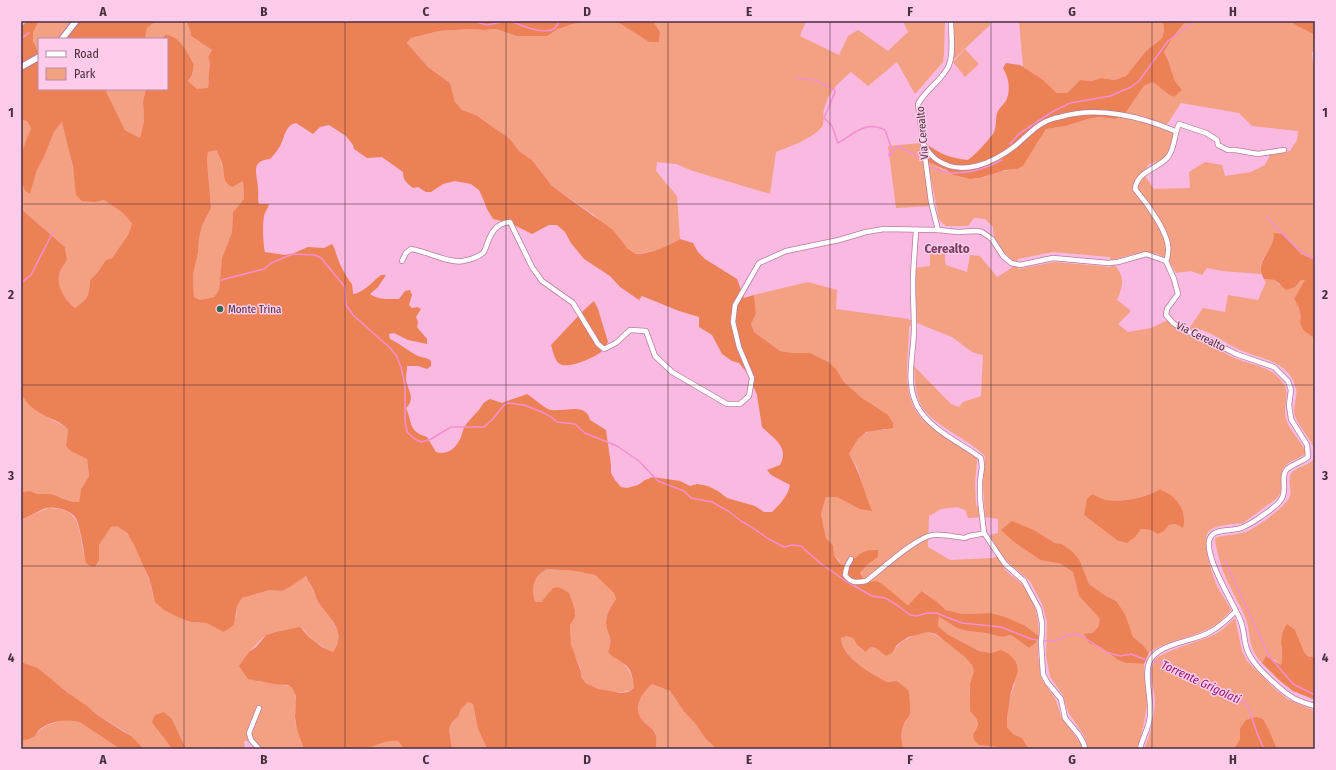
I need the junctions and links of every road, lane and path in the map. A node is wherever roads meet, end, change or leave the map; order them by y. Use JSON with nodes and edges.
{"nodes":[{"id":1,"x":76,"y":21,"type":"edge"},
{"id":2,"x":952,"y":21,"type":"edge"},
{"id":3,"x":63,"y":38,"type":"edge"},
{"id":4,"x":38,"y":58,"type":"edge"},
{"id":5,"x":21,"y":67,"type":"edge"},
{"id":6,"x":1175,"y":131,"type":"junction"},
{"id":7,"x":923,"y":144,"type":"junction"},
{"id":8,"x":1284,"y":150,"type":"dead end"},
{"id":9,"x":916,"y":230,"type":"junction"},
{"id":10,"x":938,"y":230,"type":"junction"},
{"id":11,"x":402,"y":261,"type":"dead end"},
{"id":12,"x":1166,"y":261,"type":"junction"},
{"id":13,"x":984,"y":533,"type":"junction"},
{"id":14,"x":851,"y":559,"type":"dead end"},
{"id":15,"x":1236,"y":611,"type":"junction"},
{"id":16,"x":1315,"y":706,"type":"edge"},
{"id":17,"x":259,"y":708,"type":"dead end"},
{"id":18,"x":259,"y":749,"type":"edge"},
{"id":19,"x":1085,"y":749,"type":"edge"},
{"id":20,"x":1140,"y":749,"type":"edge"}],
"edges":[{"from":1,"to":3,"type":"street"},
{"from":2,"to":7,"type":"street","name":"Via Cerealto"},
{"from":4,"to":5,"type":"street"},
{"from":6,"to":7,"type":"street"},
{"from":6,"to":8,"type":"street"},
{"from":6,"to":12,"type":"street"},
{"from":7,"to":10,"type":"street","name":"Via Cerealto"},
{"from":9,"to":10,"type":"street"},
{"from":9,"to":11,"type":"street"},
{"from":9,"to":13,"type":"street"},
{"from":10,"to":12,"type":"street"},
{"from":12,"to":15,"type":"street","name":"Via Cerealto"},
{"from":13,"to":14,"type":"street"},
{"from":13,"to":19,"type":"street"},
{"from":15,"to":16,"type":"street"},
{"from":15,"to":20,"type":"street"},
{"from":17,"to":18,"type":"street"}]}
